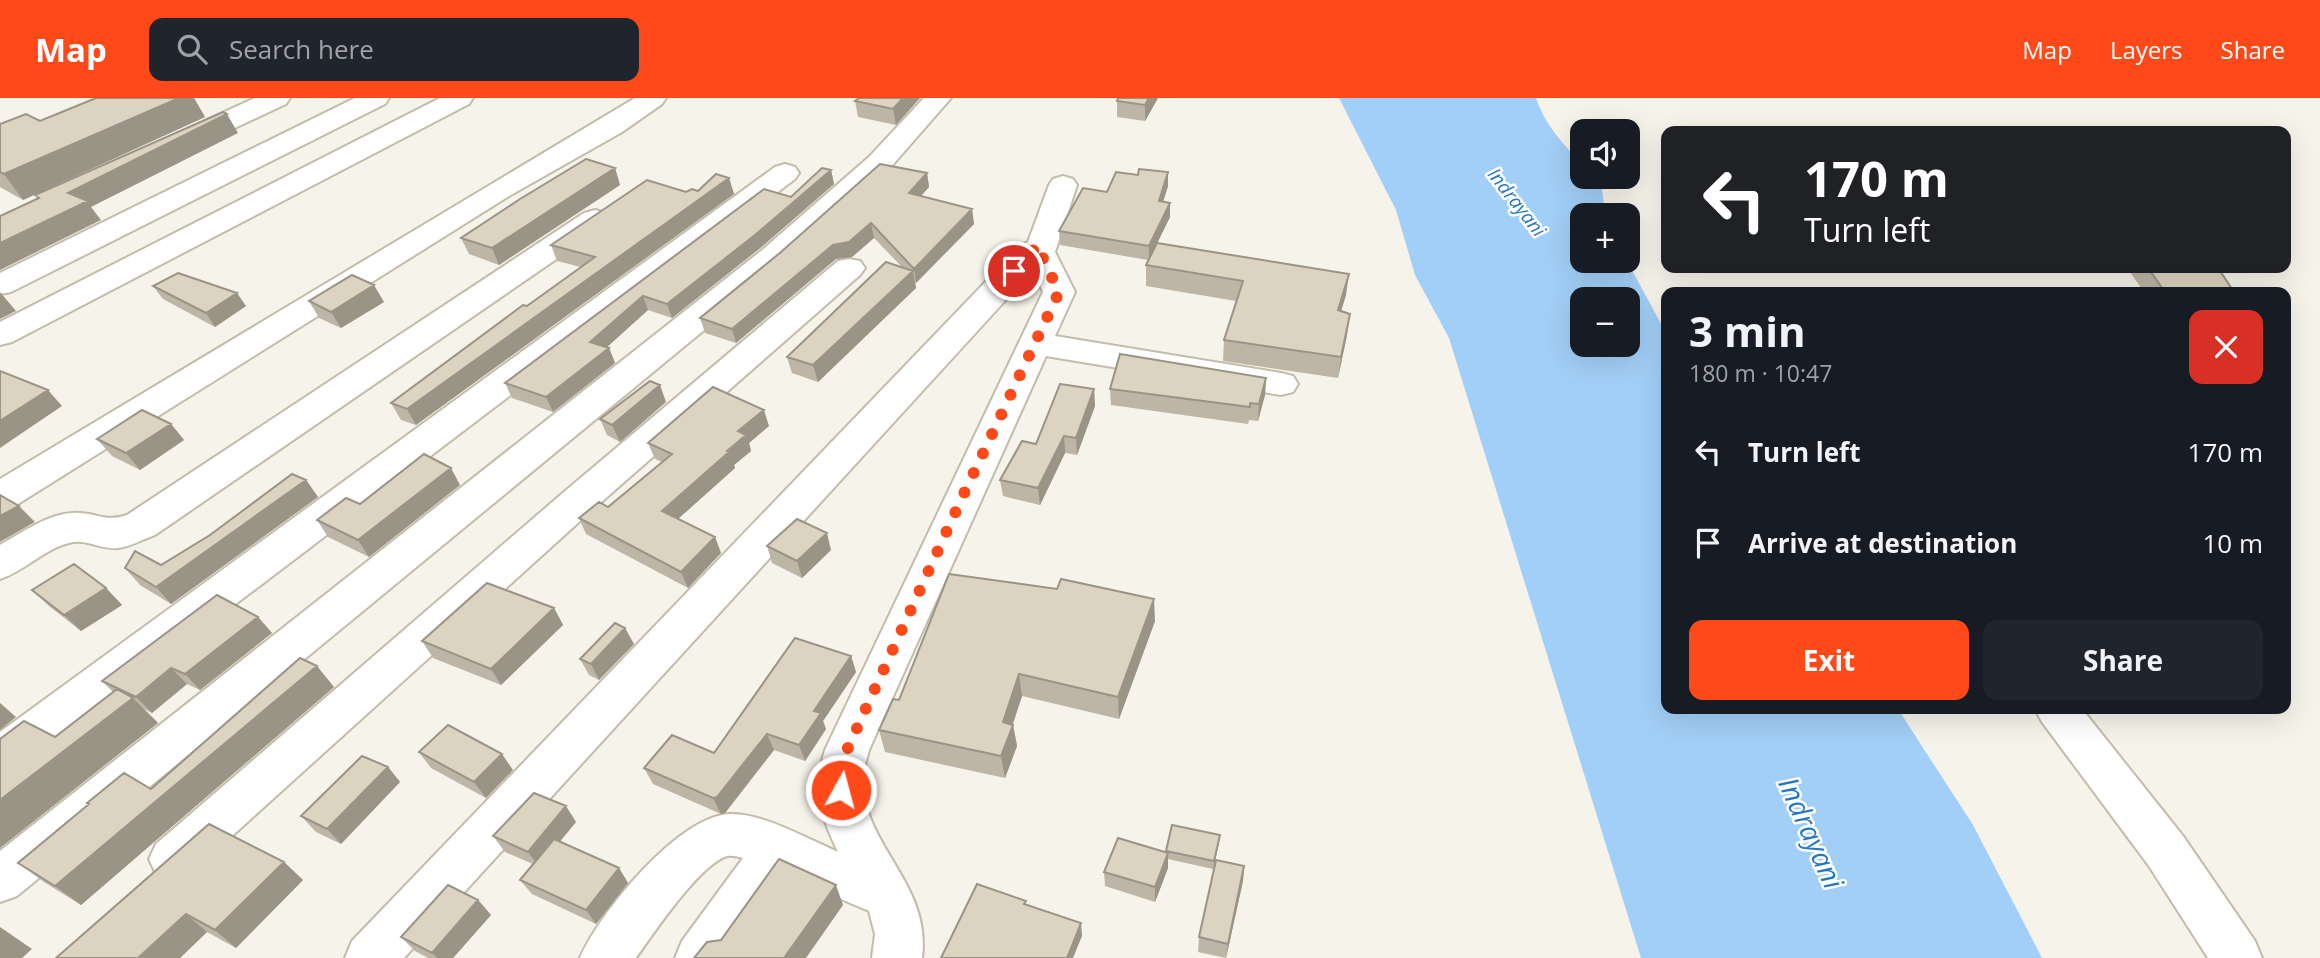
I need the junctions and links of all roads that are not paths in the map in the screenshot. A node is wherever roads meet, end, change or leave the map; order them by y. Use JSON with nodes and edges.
{"nodes":[{"id":1,"x":277,"y":98,"type":"edge"},
{"id":2,"x":376,"y":98,"type":"edge"},
{"id":3,"x":460,"y":98,"type":"edge"},
{"id":4,"x":653,"y":98,"type":"edge"},
{"id":5,"x":938,"y":98,"type":"edge"},
{"id":6,"x":164,"y":150,"type":"edge"},
{"id":7,"x":785,"y":173,"type":"dead end"},
{"id":8,"x":1063,"y":185,"type":"dead end"},
{"id":9,"x":616,"y":205,"type":"edge"},
{"id":10,"x":1042,"y":247,"type":"junction"},
{"id":11,"x":849,"y":268,"type":"dead end"},
{"id":12,"x":0,"y":285,"type":"edge"},
{"id":13,"x":0,"y":335,"type":"edge"},
{"id":14,"x":1036,"y":344,"type":"junction"},
{"id":15,"x":1281,"y":384,"type":"dead end"},
{"id":16,"x":0,"y":497,"type":"edge"},
{"id":17,"x":0,"y":564,"type":"edge"},
{"id":18,"x":2061,"y":714,"type":"edge"},
{"id":19,"x":0,"y":757,"type":"edge"},
{"id":20,"x":778,"y":849,"type":"junction"},
{"id":21,"x":0,"y":880,"type":"edge"},
{"id":22,"x":144,"y":885,"type":"edge"},
{"id":23,"x":889,"y":896,"type":"junction"},
{"id":24,"x":370,"y":958,"type":"edge"},
{"id":25,"x":605,"y":958,"type":"edge"},
{"id":26,"x":700,"y":958,"type":"edge"},
{"id":27,"x":897,"y":958,"type":"edge"},
{"id":28,"x":2237,"y":958,"type":"edge"}],
"edges":[{"from":1,"to":6,"type":"street"},
{"from":2,"to":12,"type":"street"},
{"from":3,"to":13,"type":"street"},
{"from":4,"to":16,"type":"street"},
{"from":5,"to":21,"type":"street"},
{"from":7,"to":19,"type":"street"},
{"from":8,"to":10,"type":"street"},
{"from":9,"to":17,"type":"street"},
{"from":10,"to":14,"type":"street"},
{"from":10,"to":24,"type":"street"},
{"from":11,"to":22,"type":"street"},
{"from":14,"to":15,"type":"street"},
{"from":14,"to":23,"type":"street"},
{"from":18,"to":28,"type":"street"},
{"from":20,"to":23,"type":"street"},
{"from":20,"to":25,"type":"street"},
{"from":20,"to":26,"type":"street"},
{"from":23,"to":27,"type":"street"}]}
